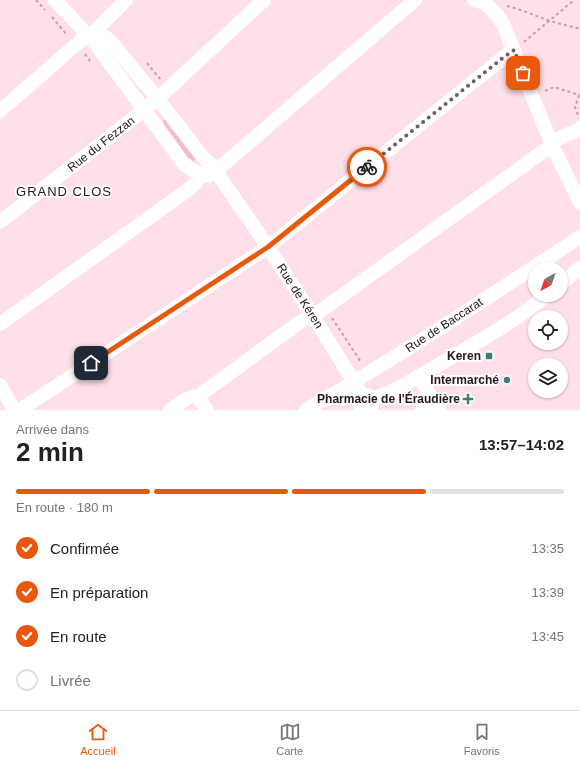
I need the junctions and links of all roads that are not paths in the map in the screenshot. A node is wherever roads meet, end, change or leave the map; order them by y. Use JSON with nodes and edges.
{"nodes":[{"id":1,"x":55,"y":0,"type":"edge"},
{"id":2,"x":126,"y":0,"type":"edge"},
{"id":3,"x":264,"y":0,"type":"edge"},
{"id":4,"x":415,"y":0,"type":"edge"},
{"id":5,"x":481,"y":1,"type":"edge"},
{"id":6,"x":90,"y":34,"type":"junction"},
{"id":7,"x":514,"y":50,"type":"junction"},
{"id":8,"x":158,"y":98,"type":"junction"},
{"id":9,"x":144,"y":109,"type":"junction"},
{"id":10,"x":0,"y":111,"type":"edge"},
{"id":11,"x":580,"y":128,"type":"edge"},
{"id":12,"x":552,"y":143,"type":"junction"},
{"id":13,"x":200,"y":174,"type":"junction"},
{"id":14,"x":219,"y":174,"type":"junction"},
{"id":15,"x":580,"y":203,"type":"edge"},
{"id":16,"x":0,"y":222,"type":"edge"},
{"id":17,"x":580,"y":237,"type":"edge"},
{"id":18,"x":268,"y":247,"type":"junction"},
{"id":19,"x":580,"y":268,"type":"edge"},
{"id":20,"x":568,"y":278,"type":"edge"},
{"id":21,"x":538,"y":302,"type":"edge"},
{"id":22,"x":313,"y":316,"type":"junction"},
{"id":23,"x":0,"y":324,"type":"edge"},
{"id":24,"x":419,"y":377,"type":"junction"},
{"id":25,"x":354,"y":382,"type":"junction"},
{"id":26,"x":0,"y":385,"type":"edge"},
{"id":27,"x":197,"y":397,"type":"junction"},
{"id":28,"x":363,"y":403,"type":"edge"},
{"id":29,"x":431,"y":408,"type":"edge"},
{"id":30,"x":14,"y":410,"type":"edge"},
{"id":31,"x":20,"y":410,"type":"edge"},
{"id":32,"x":170,"y":410,"type":"edge"},
{"id":33,"x":206,"y":410,"type":"edge"},
{"id":34,"x":306,"y":410,"type":"edge"}],
"edges":[{"from":1,"to":6,"type":"street","name":"Rue de Kéren"},
{"from":2,"to":6,"type":"street"},
{"from":3,"to":8,"type":"street"},
{"from":4,"to":14,"type":"street"},
{"from":5,"to":7,"type":"street"},
{"from":6,"to":8,"type":"street","name":"Rue de Kéren"},
{"from":6,"to":9,"type":"street","name":"Rue de Kéren"},
{"from":6,"to":10,"type":"street"},
{"from":7,"to":12,"type":"street"},
{"from":7,"to":18,"type":"street"},
{"from":8,"to":9,"type":"street"},
{"from":8,"to":14,"type":"street","name":"Rue de Kéren"},
{"from":9,"to":13,"type":"street","name":"Rue de Kéren"},
{"from":9,"to":16,"type":"street","name":"Rue du Fezzan"},
{"from":11,"to":12,"type":"street"},
{"from":12,"to":15,"type":"street"},
{"from":12,"to":22,"type":"street"},
{"from":13,"to":14,"type":"street","name":"Rue de Kéren"},
{"from":13,"to":23,"type":"street"},
{"from":14,"to":18,"type":"street","name":"Rue de Kéren"},
{"from":17,"to":25,"type":"street","name":"Rue de Baccarat"},
{"from":18,"to":22,"type":"street","name":"Rue de Kéren"},
{"from":18,"to":31,"type":"street"},
{"from":19,"to":20,"type":"street"},
{"from":21,"to":24,"type":"street"},
{"from":22,"to":25,"type":"street","name":"Rue de Kéren"},
{"from":22,"to":27,"type":"street"},
{"from":24,"to":28,"type":"street"},
{"from":24,"to":29,"type":"street"},
{"from":25,"to":28,"type":"street","name":"Rue de Kéren"},
{"from":25,"to":34,"type":"street","name":"Rue de Baccarat"},
{"from":26,"to":30,"type":"street"},
{"from":27,"to":32,"type":"street"},
{"from":27,"to":33,"type":"street"}]}
